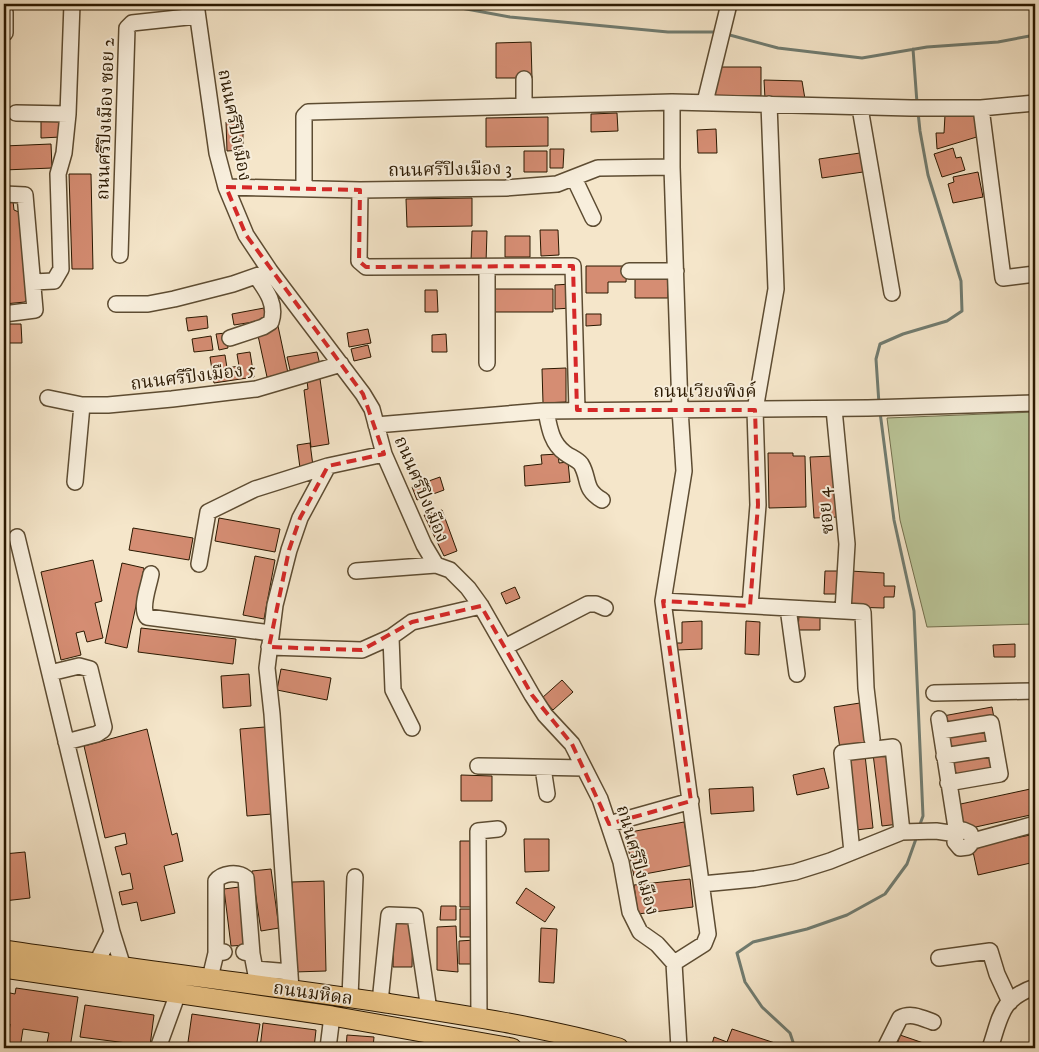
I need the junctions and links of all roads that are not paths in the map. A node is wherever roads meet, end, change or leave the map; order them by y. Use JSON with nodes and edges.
{"nodes":[{"id":1,"x":72,"y":4,"type":"edge"},
{"id":2,"x":5,"y":9,"type":"edge"},
{"id":3,"x":197,"y":10,"type":"edge"},
{"id":4,"x":728,"y":10,"type":"edge"},
{"id":5,"x":5,"y":33,"type":"edge"},
{"id":6,"x":524,"y":79,"type":"dead end"},
{"id":7,"x":672,"y":102,"type":"junction"},
{"id":8,"x":705,"y":102,"type":"junction"},
{"id":9,"x":1035,"y":103,"type":"edge"},
{"id":10,"x":769,"y":104,"type":"junction"},
{"id":11,"x":524,"y":106,"type":"junction"},
{"id":12,"x":860,"y":108,"type":"junction"},
{"id":13,"x":981,"y":108,"type":"junction"},
{"id":14,"x":16,"y":113,"type":"dead end"},
{"id":15,"x":68,"y":114,"type":"junction"},
{"id":16,"x":672,"y":167,"type":"junction"},
{"id":17,"x":574,"y":178,"type":"junction"},
{"id":18,"x":226,"y":187,"type":"junction"},
{"id":19,"x":304,"y":188,"type":"junction"},
{"id":20,"x":360,"y":190,"type":"junction"},
{"id":21,"x":4,"y":194,"type":"edge"},
{"id":22,"x":593,"y":218,"type":"dead end"},
{"id":23,"x":120,"y":255,"type":"dead end"},
{"id":24,"x":487,"y":267,"type":"junction"},
{"id":25,"x":629,"y":271,"type":"dead end"},
{"id":26,"x":676,"y":271,"type":"junction"},
{"id":27,"x":263,"y":273,"type":"junction"},
{"id":28,"x":1035,"y":274,"type":"edge"},
{"id":29,"x":33,"y":282,"type":"junction"},
{"id":30,"x":892,"y":293,"type":"dead end"},
{"id":31,"x":116,"y":304,"type":"dead end"},
{"id":32,"x":4,"y":314,"type":"edge"},
{"id":33,"x":230,"y":338,"type":"dead end"},
{"id":34,"x":487,"y":363,"type":"dead end"},
{"id":35,"x":340,"y":364,"type":"junction"},
{"id":36,"x":48,"y":398,"type":"dead end"},
{"id":37,"x":1035,"y":403,"type":"edge"},
{"id":38,"x":82,"y":404,"type":"junction"},
{"id":39,"x":680,"y":409,"type":"junction"},
{"id":40,"x":834,"y":409,"type":"junction"},
{"id":41,"x":577,"y":410,"type":"junction"},
{"id":42,"x":755,"y":410,"type":"junction"},
{"id":43,"x":546,"y":411,"type":"junction"},
{"id":44,"x":376,"y":425,"type":"junction"},
{"id":45,"x":384,"y":454,"type":"junction"},
{"id":46,"x":328,"y":466,"type":"junction"},
{"id":47,"x":75,"y":482,"type":"dead end"},
{"id":48,"x":602,"y":500,"type":"dead end"},
{"id":49,"x":17,"y":537,"type":"dead end"},
{"id":50,"x":199,"y":564,"type":"dead end"},
{"id":51,"x":436,"y":565,"type":"junction"},
{"id":52,"x":356,"y":571,"type":"dead end"},
{"id":53,"x":152,"y":574,"type":"dead end"},
{"id":54,"x":663,"y":601,"type":"junction"},
{"id":55,"x":481,"y":606,"type":"junction"},
{"id":56,"x":750,"y":606,"type":"junction"},
{"id":57,"x":604,"y":608,"type":"dead end"},
{"id":58,"x":788,"y":608,"type":"junction"},
{"id":59,"x":843,"y":611,"type":"junction"},
{"id":60,"x":391,"y":637,"type":"junction"},
{"id":61,"x":270,"y":640,"type":"junction"},
{"id":62,"x":505,"y":647,"type":"junction"},
{"id":63,"x":50,"y":673,"type":"junction"},
{"id":64,"x":797,"y":674,"type":"dead end"},
{"id":65,"x":1035,"y":691,"type":"edge"},
{"id":66,"x":934,"y":694,"type":"dead end"},
{"id":67,"x":412,"y":728,"type":"dead end"},
{"id":68,"x":872,"y":739,"type":"dead end"},
{"id":69,"x":66,"y":742,"type":"junction"},
{"id":70,"x":995,"y":748,"type":"junction"},
{"id":71,"x":944,"y":756,"type":"junction"},
{"id":72,"x":478,"y":766,"type":"dead end"},
{"id":73,"x":543,"y":768,"type":"junction"},
{"id":74,"x":584,"y":768,"type":"junction"},
{"id":75,"x":948,"y":783,"type":"junction"},
{"id":76,"x":547,"y":794,"type":"dead end"},
{"id":77,"x":691,"y":801,"type":"junction"},
{"id":78,"x":608,"y":824,"type":"junction"},
{"id":79,"x":1035,"y":824,"type":"edge"},
{"id":80,"x":498,"y":829,"type":"dead end"},
{"id":81,"x":904,"y":832,"type":"junction"},
{"id":82,"x":957,"y":834,"type":"junction"},
{"id":83,"x":852,"y":852,"type":"junction"},
{"id":84,"x":355,"y":877,"type":"dead end"},
{"id":85,"x":702,"y":884,"type":"junction"},
{"id":86,"x":112,"y":932,"type":"junction"},
{"id":87,"x":4,"y":950,"type":"edge"},
{"id":88,"x":939,"y":958,"type":"dead end"},
{"id":89,"x":674,"y":963,"type":"junction"},
{"id":90,"x":96,"y":964,"type":"junction"},
{"id":91,"x":252,"y":965,"type":"junction"},
{"id":92,"x":123,"y":967,"type":"junction"},
{"id":93,"x":4,"y":968,"type":"edge"},
{"id":94,"x":210,"y":978,"type":"junction"},
{"id":95,"x":290,"y":980,"type":"junction"},
{"id":96,"x":1035,"y":987,"type":"edge"},
{"id":97,"x":178,"y":993,"type":"junction"},
{"id":98,"x":350,"y":997,"type":"junction"},
{"id":99,"x":380,"y":1002,"type":"junction"},
{"id":100,"x":1010,"y":1002,"type":"junction"},
{"id":101,"x":429,"y":1010,"type":"junction"},
{"id":102,"x":332,"y":1016,"type":"junction"},
{"id":103,"x":479,"y":1018,"type":"junction"},
{"id":104,"x":933,"y":1022,"type":"dead end"},
{"id":105,"x":158,"y":1048,"type":"edge"},
{"id":106,"x":328,"y":1048,"type":"edge"},
{"id":107,"x":512,"y":1048,"type":"edge"},
{"id":108,"x":619,"y":1048,"type":"edge"},
{"id":109,"x":679,"y":1048,"type":"edge"},
{"id":110,"x":885,"y":1048,"type":"edge"},
{"id":111,"x":990,"y":1048,"type":"edge"}],
"edges":[{"from":1,"to":15,"type":"street"},
{"from":2,"to":5,"type":"street"},
{"from":3,"to":18,"type":"street","name":"ถนนศรีปิงเมือง"},
{"from":3,"to":23,"type":"street","name":"ถนนศรีปิงเมือง ซอย 2"},
{"from":4,"to":8,"type":"street"},
{"from":6,"to":11,"type":"street"},
{"from":7,"to":8,"type":"street"},
{"from":7,"to":11,"type":"street"},
{"from":7,"to":16,"type":"street"},
{"from":8,"to":10,"type":"street"},
{"from":9,"to":13,"type":"street"},
{"from":10,"to":12,"type":"street"},
{"from":10,"to":42,"type":"street"},
{"from":11,"to":19,"type":"street"},
{"from":12,"to":13,"type":"street"},
{"from":12,"to":30,"type":"street"},
{"from":13,"to":28,"type":"street"},
{"from":14,"to":15,"type":"street"},
{"from":15,"to":29,"type":"street"},
{"from":16,"to":17,"type":"street","name":"ถนนศรีปิงเมือง 3"},
{"from":16,"to":26,"type":"street"},
{"from":17,"to":20,"type":"street","name":"ถนนศรีปิงเมือง 3"},
{"from":17,"to":22,"type":"street"},
{"from":18,"to":19,"type":"street","name":"ถนนศรีปิงเมือง 3"},
{"from":18,"to":27,"type":"street","name":"ถนนศรีปิงเมือง"},
{"from":19,"to":20,"type":"street","name":"ถนนศรีปิงเมือง 3"},
{"from":20,"to":24,"type":"street"},
{"from":21,"to":29,"type":"street"},
{"from":24,"to":34,"type":"street"},
{"from":24,"to":41,"type":"street"},
{"from":25,"to":26,"type":"street"},
{"from":26,"to":39,"type":"street"},
{"from":27,"to":31,"type":"street"},
{"from":27,"to":33,"type":"street"},
{"from":27,"to":35,"type":"street","name":"ถนนศรีปิงเมือง"},
{"from":29,"to":32,"type":"street"},
{"from":35,"to":38,"type":"street","name":"ถนนศรีปิงเมือง 5"},
{"from":35,"to":44,"type":"street","name":"ถนนศรีปิงเมือง"},
{"from":36,"to":38,"type":"street","name":"ถนนศรีปิงเมือง 5"},
{"from":37,"to":40,"type":"street","name":"ถนนเวียงพิงค์"},
{"from":38,"to":47,"type":"street"},
{"from":39,"to":41,"type":"street","name":"ถนนเวียงพิงค์"},
{"from":39,"to":42,"type":"street","name":"ถนนเวียงพิงค์"},
{"from":39,"to":54,"type":"street"},
{"from":40,"to":42,"type":"street","name":"ถนนเวียงพิงค์"},
{"from":40,"to":59,"type":"street","name":"ซอย 4"},
{"from":41,"to":43,"type":"street","name":"ถนนเวียงพิงค์"},
{"from":42,"to":56,"type":"street"},
{"from":43,"to":44,"type":"street","name":"ถนนเวียงพิงค์"},
{"from":43,"to":48,"type":"street"},
{"from":44,"to":45,"type":"street","name":"ถนนศรีปิงเมือง"},
{"from":45,"to":46,"type":"street"},
{"from":45,"to":51,"type":"street","name":"ถนนศรีปิงเมือง"},
{"from":46,"to":50,"type":"street"},
{"from":46,"to":61,"type":"street"},
{"from":49,"to":63,"type":"street"},
{"from":51,"to":52,"type":"street"},
{"from":51,"to":55,"type":"street","name":"ถนนศรีปิงเมือง"},
{"from":53,"to":61,"type":"street"},
{"from":54,"to":56,"type":"street"},
{"from":54,"to":77,"type":"street"},
{"from":55,"to":60,"type":"street"},
{"from":55,"to":62,"type":"street","name":"ถนนศรีปิงเมือง"},
{"from":56,"to":58,"type":"street"},
{"from":57,"to":62,"type":"street"},
{"from":58,"to":59,"type":"street"},
{"from":58,"to":64,"type":"street"},
{"from":59,"to":68,"type":"street"},
{"from":60,"to":61,"type":"street"},
{"from":60,"to":67,"type":"street"},
{"from":61,"to":95,"type":"street"},
{"from":62,"to":74,"type":"street","name":"ถนนศรีปิงเมือง"},
{"from":63,"to":69,"type":"street"},
{"from":63,"to":69,"type":"street"},
{"from":65,"to":66,"type":"street"},
{"from":69,"to":86,"type":"street"},
{"from":70,"to":71,"type":"street"},
{"from":70,"to":71,"type":"street"},
{"from":70,"to":75,"type":"street"},
{"from":71,"to":75,"type":"street"},
{"from":72,"to":73,"type":"street"},
{"from":73,"to":74,"type":"street"},
{"from":73,"to":76,"type":"street"},
{"from":74,"to":78,"type":"street","name":"ถนนศรีปิงเมือง"},
{"from":75,"to":82,"type":"street"},
{"from":77,"to":78,"type":"street"},
{"from":77,"to":85,"type":"street"},
{"from":78,"to":89,"type":"street","name":"ถนนศรีปิงเมือง"},
{"from":79,"to":82,"type":"street"},
{"from":80,"to":103,"type":"street"},
{"from":81,"to":82,"type":"street"},
{"from":81,"to":83,"type":"street"},
{"from":81,"to":83,"type":"street"},
{"from":83,"to":85,"type":"street"},
{"from":84,"to":98,"type":"street"},
{"from":85,"to":89,"type":"street"},
{"from":86,"to":90,"type":"street"},
{"from":86,"to":92,"type":"street"},
{"from":87,"to":90,"type":"main road","name":"ถนนมหิดล"},
{"from":88,"to":100,"type":"street"},
{"from":89,"to":109,"type":"street"},
{"from":90,"to":92,"type":"main road","name":"ถนนมหิดล"},
{"from":91,"to":94,"type":"main road","name":"ถนนมหิดล"},
{"from":91,"to":94,"type":"street"},
{"from":91,"to":95,"type":"main road","name":"ถนนมหิดล"},
{"from":92,"to":94,"type":"main road","name":"ถนนมหิดล"},
{"from":93,"to":97,"type":"main road","name":"ถนนมหิดล"},
{"from":95,"to":98,"type":"main road","name":"ถนนมหิดล"},
{"from":96,"to":100,"type":"street"},
{"from":97,"to":102,"type":"main road","name":"ถนนมหิดล"},
{"from":97,"to":105,"type":"street"},
{"from":98,"to":99,"type":"main road","name":"ถนนมหิดล"},
{"from":99,"to":101,"type":"main road","name":"ถนนมหิดล"},
{"from":99,"to":101,"type":"street"},
{"from":100,"to":111,"type":"street"},
{"from":101,"to":103,"type":"main road","name":"ถนนมหิดล"},
{"from":102,"to":106,"type":"street"},
{"from":102,"to":107,"type":"main road","name":"ถนนมหิดล"},
{"from":103,"to":108,"type":"main road","name":"ถนนมหิดล"},
{"from":104,"to":110,"type":"street"}]}
